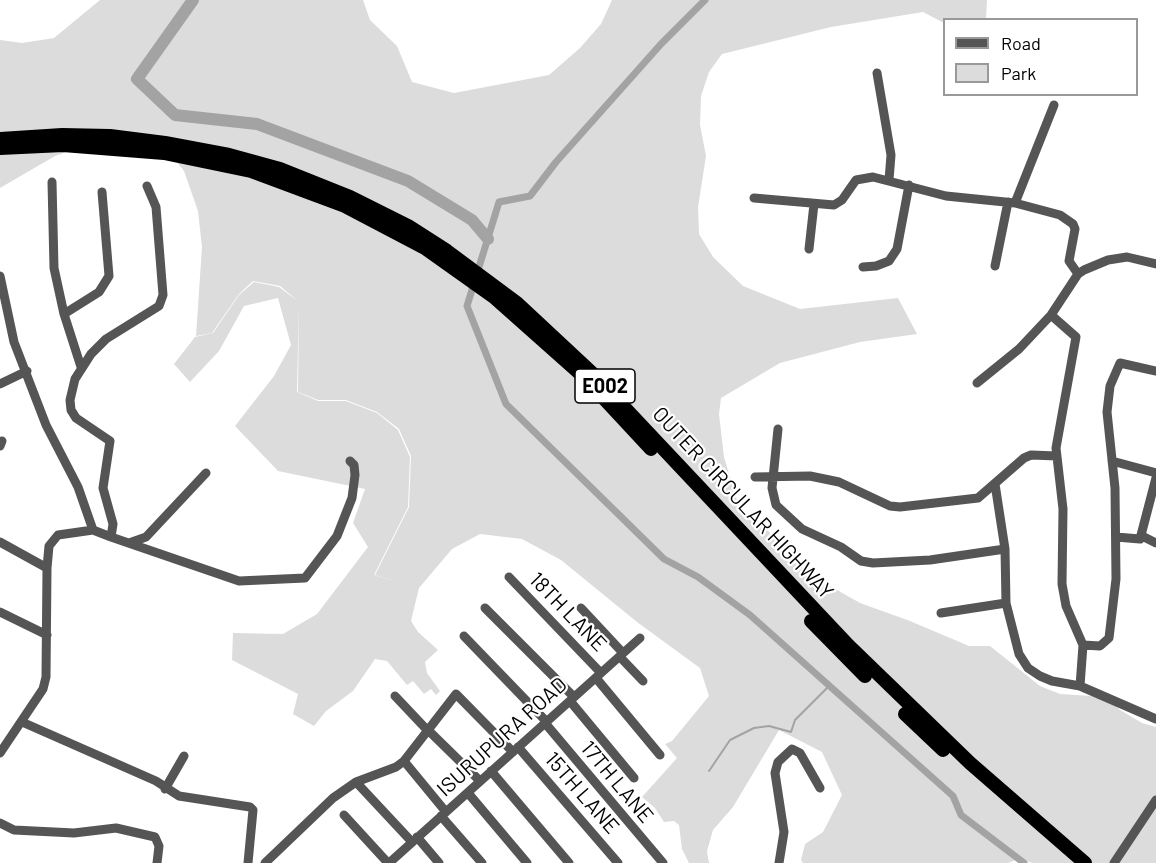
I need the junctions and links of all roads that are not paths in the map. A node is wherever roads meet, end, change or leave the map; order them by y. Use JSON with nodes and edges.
{"nodes":[{"id":1,"x":877,"y":73,"type":"dead end"},
{"id":2,"x":1054,"y":105,"type":"dead end"},
{"id":3,"x":0,"y":139,"type":"edge"},
{"id":4,"x":0,"y":148,"type":"edge"},
{"id":5,"x":889,"y":180,"type":"junction"},
{"id":6,"x":52,"y":182,"type":"dead end"},
{"id":7,"x":909,"y":185,"type":"junction"},
{"id":8,"x":147,"y":186,"type":"dead end"},
{"id":9,"x":102,"y":192,"type":"dead end"},
{"id":10,"x":754,"y":198,"type":"dead end"},
{"id":11,"x":1012,"y":203,"type":"junction"},
{"id":12,"x":814,"y":204,"type":"junction"},
{"id":13,"x":809,"y":249,"type":"dead end"},
{"id":14,"x":1156,"y":264,"type":"edge"},
{"id":15,"x":995,"y":266,"type":"dead end"},
{"id":16,"x":863,"y":267,"type":"dead end"},
{"id":17,"x":1078,"y":274,"type":"junction"},
{"id":18,"x":0,"y":276,"type":"edge"},
{"id":19,"x":3,"y":307,"type":"edge"},
{"id":20,"x":64,"y":314,"type":"junction"},
{"id":21,"x":1051,"y":315,"type":"junction"},
{"id":22,"x":81,"y":367,"type":"junction"},
{"id":23,"x":27,"y":371,"type":"junction"},
{"id":24,"x":1156,"y":371,"type":"edge"},
{"id":25,"x":977,"y":383,"type":"dead end"},
{"id":26,"x":0,"y":384,"type":"edge"},
{"id":27,"x":778,"y":429,"type":"dead end"},
{"id":28,"x":1057,"y":456,"type":"junction"},
{"id":29,"x":350,"y":461,"type":"dead end"},
{"id":30,"x":1112,"y":461,"type":"junction"},
{"id":31,"x":206,"y":473,"type":"dead end"},
{"id":32,"x":1156,"y":473,"type":"edge"},
{"id":33,"x":774,"y":476,"type":"junction"},
{"id":34,"x":755,"y":477,"type":"dead end"},
{"id":35,"x":1156,"y":478,"type":"edge"},
{"id":36,"x":995,"y":484,"type":"junction"},
{"id":37,"x":93,"y":530,"type":"junction"},
{"id":38,"x":1142,"y":536,"type":"junction"},
{"id":39,"x":111,"y":537,"type":"junction"},
{"id":40,"x":1116,"y":537,"type":"junction"},
{"id":41,"x":0,"y":542,"type":"edge"},
{"id":42,"x":129,"y":543,"type":"junction"},
{"id":43,"x":1156,"y":543,"type":"edge"},
{"id":44,"x":1005,"y":549,"type":"junction"},
{"id":45,"x":47,"y":568,"type":"junction"},
{"id":46,"x":509,"y":577,"type":"dead end"},
{"id":47,"x":1006,"y":603,"type":"junction"},
{"id":48,"x":485,"y":608,"type":"dead end"},
{"id":49,"x":581,"y":608,"type":"dead end"},
{"id":50,"x":0,"y":612,"type":"edge"},
{"id":51,"x":941,"y":613,"type":"dead end"},
{"id":52,"x":47,"y":635,"type":"junction"},
{"id":53,"x":464,"y":636,"type":"dead end"},
{"id":54,"x":640,"y":638,"type":"dead end"},
{"id":55,"x":1083,"y":645,"type":"junction"},
{"id":56,"x":622,"y":655,"type":"junction"},
{"id":57,"x":599,"y":675,"type":"junction"},
{"id":58,"x":642,"y":681,"type":"dead end"},
{"id":59,"x":1080,"y":686,"type":"junction"},
{"id":60,"x":395,"y":696,"type":"dead end"},
{"id":61,"x":572,"y":699,"type":"junction"},
{"id":62,"x":1156,"y":719,"type":"edge"},
{"id":63,"x":22,"y":722,"type":"junction"},
{"id":64,"x":546,"y":723,"type":"junction"},
{"id":65,"x":429,"y":731,"type":"junction"},
{"id":66,"x":516,"y":750,"type":"junction"},
{"id":67,"x":0,"y":753,"type":"edge"},
{"id":68,"x":660,"y":755,"type":"dead end"},
{"id":69,"x":184,"y":756,"type":"dead end"},
{"id":70,"x":404,"y":760,"type":"junction"},
{"id":71,"x":491,"y":771,"type":"junction"},
{"id":72,"x":634,"y":778,"type":"dead end"},
{"id":73,"x":480,"y":781,"type":"junction"},
{"id":74,"x":356,"y":782,"type":"junction"},
{"id":75,"x":820,"y":788,"type":"dead end"},
{"id":76,"x":165,"y":789,"type":"junction"},
{"id":77,"x":468,"y":793,"type":"junction"},
{"id":78,"x":1156,"y":800,"type":"edge"},
{"id":79,"x":444,"y":814,"type":"junction"},
{"id":80,"x":344,"y":815,"type":"dead end"},
{"id":81,"x":0,"y":823,"type":"edge"},
{"id":82,"x":415,"y":840,"type":"junction"},
{"id":83,"x":393,"y":862,"type":"edge"},
{"id":84,"x":158,"y":863,"type":"edge"},
{"id":85,"x":248,"y":863,"type":"edge"},
{"id":86,"x":265,"y":863,"type":"edge"},
{"id":87,"x":439,"y":863,"type":"edge"},
{"id":88,"x":482,"y":863,"type":"edge"},
{"id":89,"x":527,"y":863,"type":"edge"},
{"id":90,"x":569,"y":863,"type":"edge"},
{"id":91,"x":618,"y":863,"type":"edge"},
{"id":92,"x":663,"y":863,"type":"edge"},
{"id":93,"x":778,"y":863,"type":"edge"},
{"id":94,"x":1071,"y":863,"type":"edge"},
{"id":95,"x":1085,"y":863,"type":"edge"},
{"id":96,"x":1114,"y":863,"type":"edge"}],
"edges":[{"from":1,"to":5,"type":"street"},
{"from":2,"to":11,"type":"street"},
{"from":3,"to":95,"type":"highway","name":"OUTER CIRCULAR HIGHWAY","number":"E002"},
{"from":4,"to":94,"type":"highway","name":"OUTER CIRCULAR HIGHWAY","number":"E002"},
{"from":5,"to":7,"type":"street"},
{"from":5,"to":12,"type":"street"},
{"from":6,"to":20,"type":"street"},
{"from":7,"to":11,"type":"street"},
{"from":7,"to":16,"type":"street"},
{"from":8,"to":22,"type":"street"},
{"from":9,"to":20,"type":"street"},
{"from":10,"to":12,"type":"street"},
{"from":11,"to":15,"type":"street"},
{"from":11,"to":17,"type":"street"},
{"from":12,"to":13,"type":"street"},
{"from":14,"to":17,"type":"street"},
{"from":17,"to":21,"type":"street"},
{"from":18,"to":19,"type":"street"},
{"from":19,"to":23,"type":"street"},
{"from":20,"to":22,"type":"street"},
{"from":21,"to":25,"type":"street"},
{"from":21,"to":28,"type":"street"},
{"from":22,"to":39,"type":"street"},
{"from":23,"to":26,"type":"street"},
{"from":23,"to":37,"type":"street"},
{"from":24,"to":30,"type":"street"},
{"from":27,"to":33,"type":"street"},
{"from":28,"to":36,"type":"street"},
{"from":28,"to":55,"type":"street"},
{"from":29,"to":42,"type":"street"},
{"from":30,"to":32,"type":"street"},
{"from":30,"to":40,"type":"street"},
{"from":31,"to":42,"type":"street"},
{"from":33,"to":34,"type":"street"},
{"from":33,"to":36,"type":"street"},
{"from":33,"to":44,"type":"street"},
{"from":35,"to":38,"type":"street"},
{"from":36,"to":44,"type":"street"},
{"from":37,"to":39,"type":"street"},
{"from":37,"to":45,"type":"street"},
{"from":38,"to":40,"type":"street"},
{"from":38,"to":43,"type":"street"},
{"from":39,"to":42,"type":"street"},
{"from":40,"to":55,"type":"street"},
{"from":41,"to":45,"type":"street"},
{"from":44,"to":47,"type":"street"},
{"from":45,"to":52,"type":"street"},
{"from":46,"to":57,"type":"street","name":"18TH LANE"},
{"from":47,"to":51,"type":"street"},
{"from":47,"to":59,"type":"street"},
{"from":48,"to":61,"type":"street"},
{"from":49,"to":56,"type":"street"},
{"from":50,"to":52,"type":"street"},
{"from":52,"to":63,"type":"street"},
{"from":53,"to":64,"type":"street","name":"17TH LANE"},
{"from":54,"to":56,"type":"street","name":"ISURUPURA ROAD"},
{"from":55,"to":59,"type":"street"},
{"from":56,"to":57,"type":"street","name":"ISURUPURA ROAD"},
{"from":56,"to":58,"type":"street"},
{"from":57,"to":61,"type":"street","name":"ISURUPURA ROAD"},
{"from":57,"to":68,"type":"street","name":"18TH LANE"},
{"from":59,"to":62,"type":"street"},
{"from":60,"to":65,"type":"street"},
{"from":61,"to":64,"type":"street","name":"ISURUPURA ROAD"},
{"from":61,"to":72,"type":"street"},
{"from":63,"to":67,"type":"street"},
{"from":63,"to":76,"type":"street"},
{"from":64,"to":66,"type":"street","name":"ISURUPURA ROAD"},
{"from":64,"to":92,"type":"street","name":"17TH LANE"},
{"from":65,"to":66,"type":"street","name":"15TH LANE"},
{"from":65,"to":70,"type":"street"},
{"from":65,"to":73,"type":"street"},
{"from":66,"to":71,"type":"street","name":"ISURUPURA ROAD"},
{"from":66,"to":91,"type":"street","name":"15TH LANE"},
{"from":69,"to":76,"type":"street"},
{"from":70,"to":74,"type":"street"},
{"from":70,"to":79,"type":"street"},
{"from":71,"to":73,"type":"street","name":"ISURUPURA ROAD"},
{"from":71,"to":90,"type":"street"},
{"from":73,"to":77,"type":"street","name":"ISURUPURA ROAD"},
{"from":74,"to":82,"type":"street"},
{"from":74,"to":86,"type":"street"},
{"from":75,"to":93,"type":"street"},
{"from":76,"to":85,"type":"street"},
{"from":77,"to":79,"type":"street","name":"ISURUPURA ROAD"},
{"from":77,"to":89,"type":"street"},
{"from":78,"to":96,"type":"street"},
{"from":79,"to":82,"type":"street","name":"ISURUPURA ROAD"},
{"from":79,"to":88,"type":"street"},
{"from":80,"to":83,"type":"street"},
{"from":81,"to":84,"type":"street"},
{"from":82,"to":83,"type":"street","name":"ISURUPURA ROAD"},
{"from":82,"to":87,"type":"street"}]}
